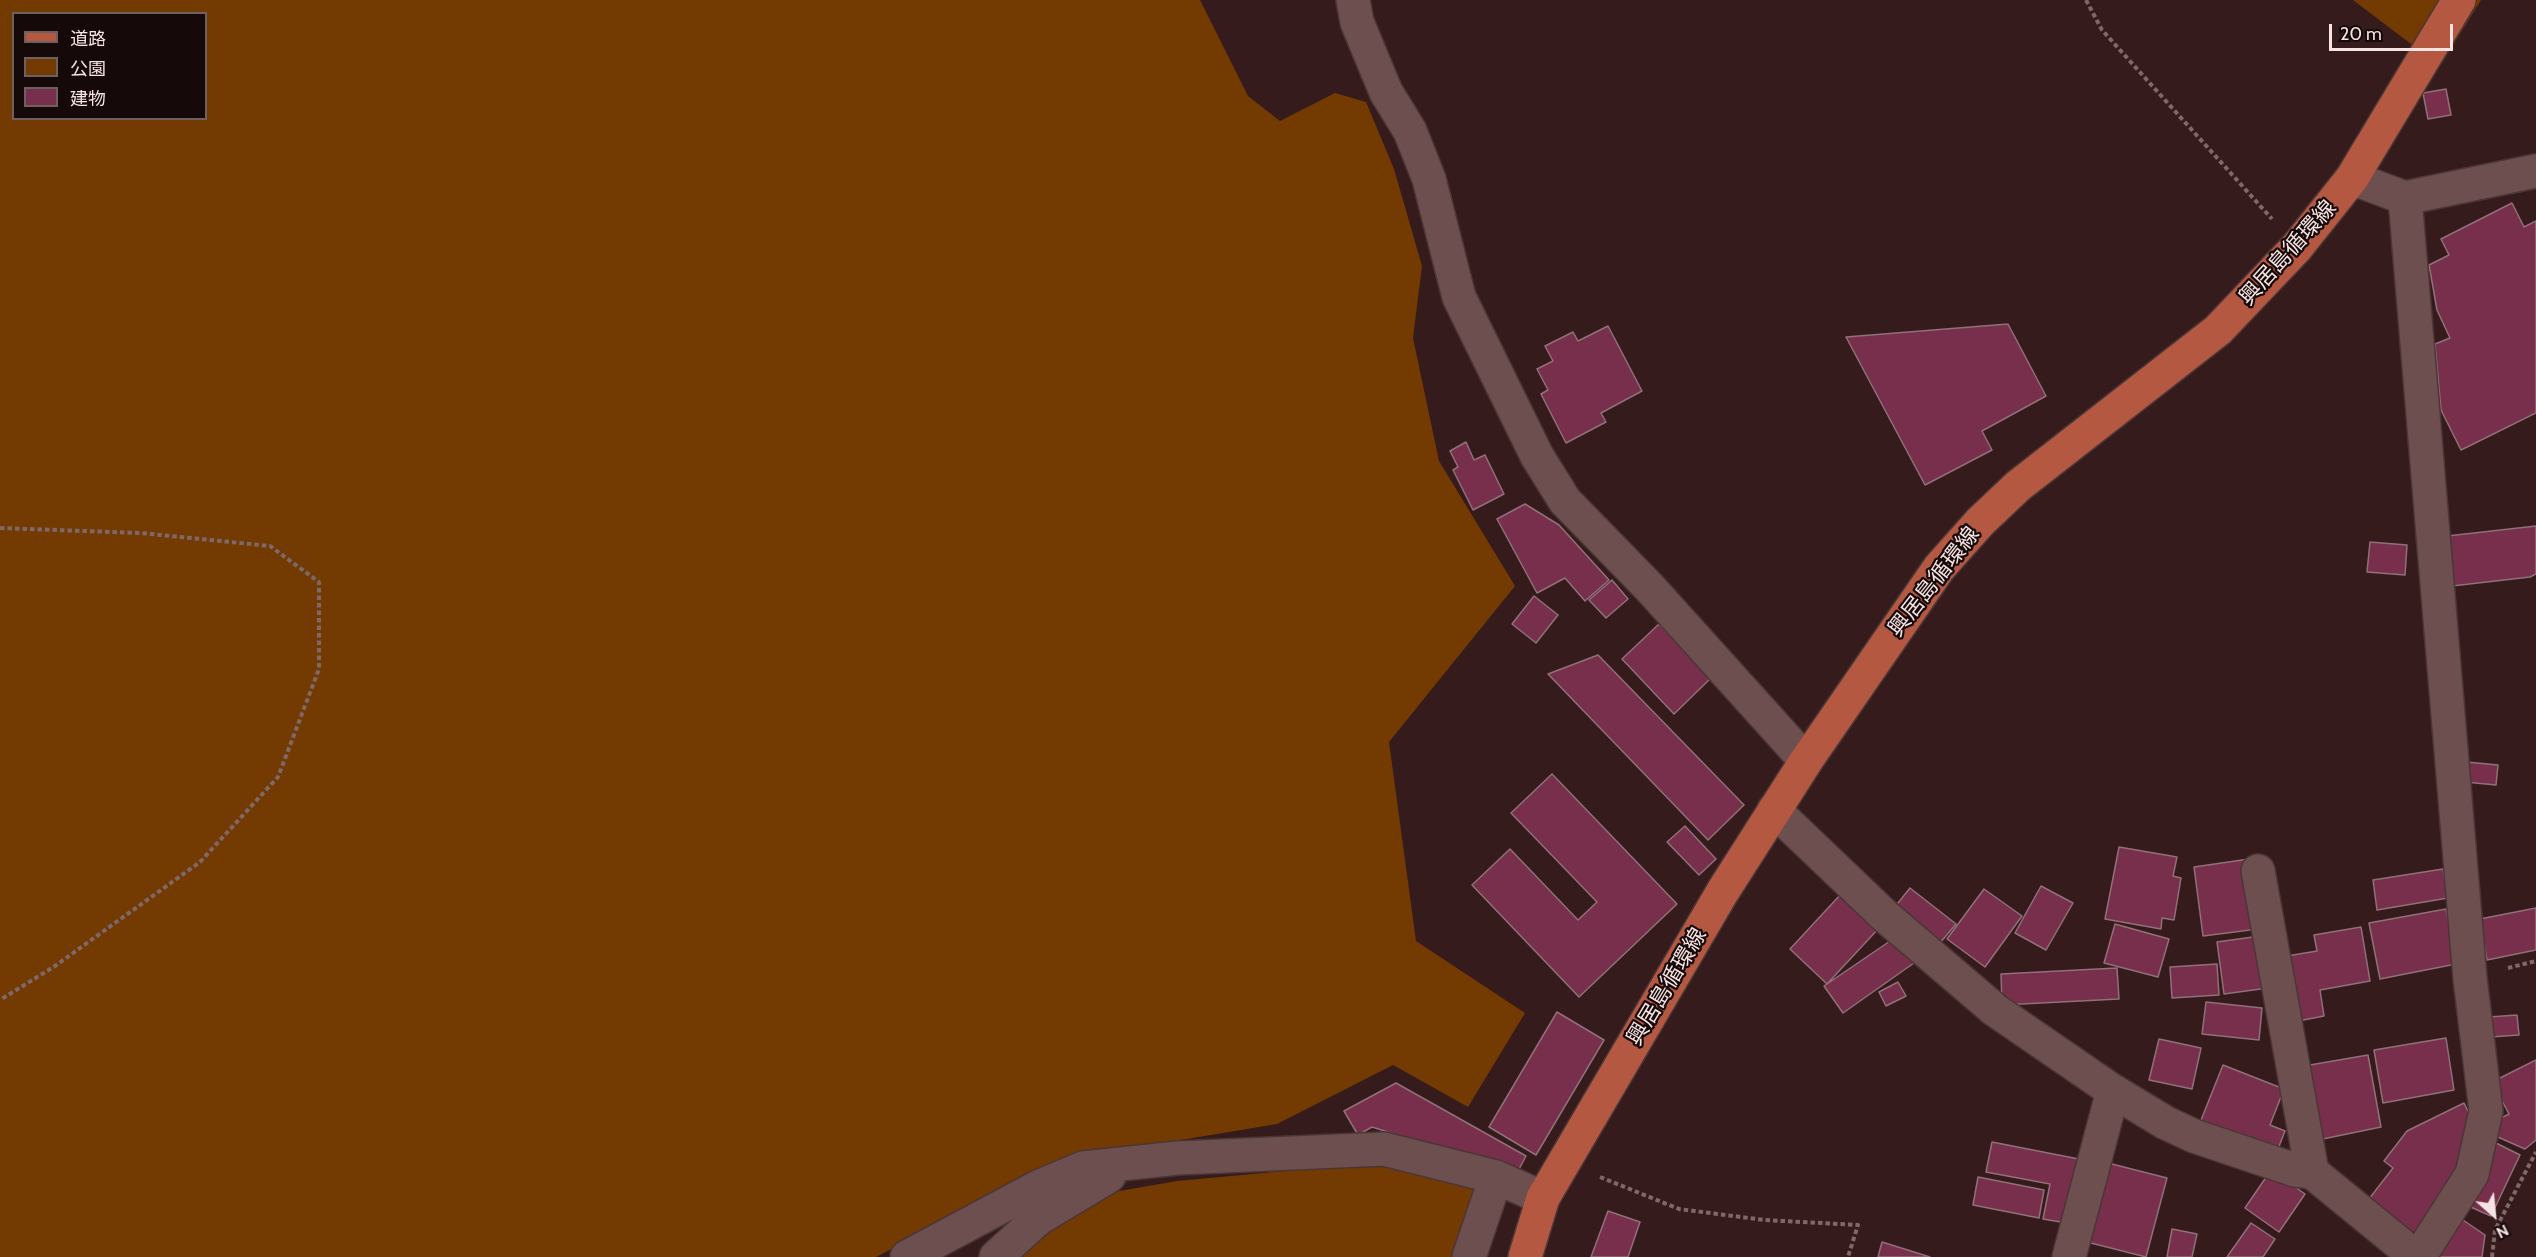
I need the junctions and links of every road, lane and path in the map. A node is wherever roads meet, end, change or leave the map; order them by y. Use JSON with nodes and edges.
{"nodes":[{"id":1,"x":1353,"y":0,"type":"edge"},
{"id":2,"x":2086,"y":0,"type":"edge"},
{"id":3,"x":2459,"y":0,"type":"edge"},
{"id":4,"x":2536,"y":171,"type":"edge"},
{"id":5,"x":2352,"y":178,"type":"junction"},
{"id":6,"x":2405,"y":198,"type":"junction"},
{"id":7,"x":2297,"y":247,"type":"junction"},
{"id":8,"x":0,"y":528,"type":"edge"},
{"id":9,"x":1806,"y":761,"type":"junction"},
{"id":10,"x":1774,"y":810,"type":"junction"},
{"id":11,"x":2258,"y":871,"type":"dead end"},
{"id":12,"x":0,"y":1000,"type":"edge"},
{"id":13,"x":2113,"y":1091,"type":"junction"},
{"id":14,"x":2536,"y":1152,"type":"edge"},
{"id":15,"x":1143,"y":1162,"type":"junction"},
{"id":16,"x":1563,"y":1162,"type":"junction"},
{"id":17,"x":2312,"y":1172,"type":"junction"},
{"id":18,"x":1496,"y":1177,"type":"junction"},
{"id":19,"x":1543,"y":1198,"type":"junction"},
{"id":20,"x":907,"y":1257,"type":"edge"},
{"id":21,"x":996,"y":1257,"type":"edge"},
{"id":22,"x":1469,"y":1257,"type":"edge"},
{"id":23,"x":1525,"y":1257,"type":"edge"},
{"id":24,"x":1848,"y":1257,"type":"edge"},
{"id":25,"x":2069,"y":1257,"type":"edge"},
{"id":26,"x":2417,"y":1257,"type":"edge"},
{"id":27,"x":2492,"y":1257,"type":"edge"}],
"edges":[{"from":1,"to":9,"type":"street"},
{"from":2,"to":7,"type":"path"},
{"from":3,"to":5,"type":"main road","name":"興居島循環線"},
{"from":4,"to":6,"type":"street"},
{"from":5,"to":6,"type":"street"},
{"from":5,"to":7,"type":"main road","name":"興居島循環線"},
{"from":6,"to":26,"type":"street"},
{"from":7,"to":9,"type":"main road","name":"興居島循環線"},
{"from":8,"to":12,"type":"path"},
{"from":9,"to":10,"type":"main road","name":"興居島循環線"},
{"from":10,"to":13,"type":"street"},
{"from":10,"to":16,"type":"main road","name":"興居島循環線"},
{"from":11,"to":17,"type":"street"},
{"from":13,"to":17,"type":"street"},
{"from":13,"to":25,"type":"street"},
{"from":14,"to":27,"type":"path"},
{"from":15,"to":18,"type":"street"},
{"from":15,"to":20,"type":"street"},
{"from":15,"to":21,"type":"street"},
{"from":16,"to":19,"type":"main road","name":"興居島循環線"},
{"from":16,"to":24,"type":"path"},
{"from":17,"to":26,"type":"street"},
{"from":18,"to":19,"type":"street"},
{"from":18,"to":22,"type":"street"},
{"from":19,"to":23,"type":"main road","name":"興居島循環線"}]}
